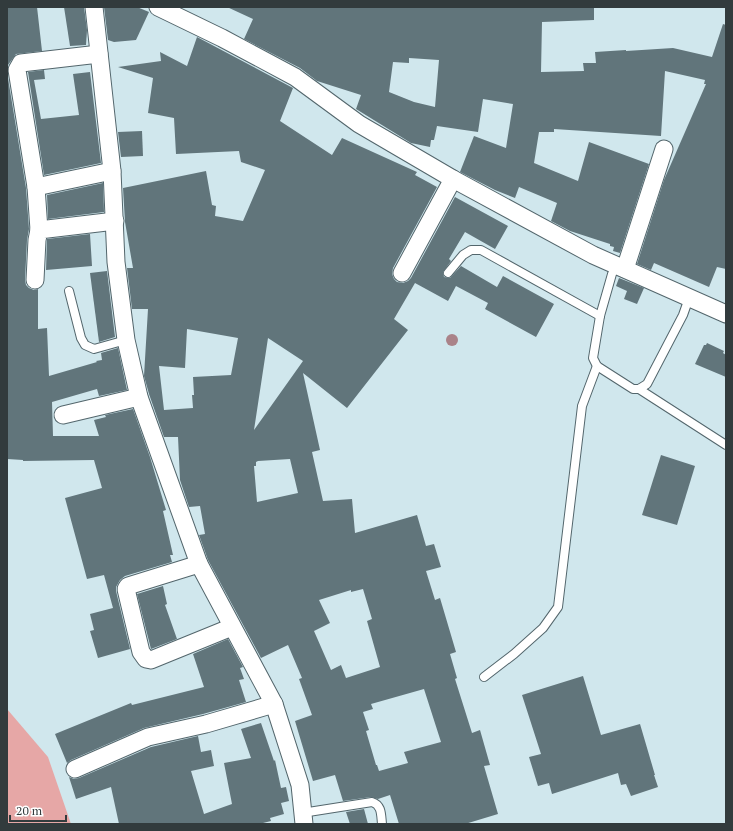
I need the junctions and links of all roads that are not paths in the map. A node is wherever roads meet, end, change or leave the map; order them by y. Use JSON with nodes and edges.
{"nodes":[{"id":1,"x":94,"y":7,"type":"edge"},
{"id":2,"x":158,"y":7,"type":"edge"},
{"id":3,"x":99,"y":54,"type":"junction"},
{"id":4,"x":664,"y":149,"type":"dead end"},
{"id":5,"x":112,"y":171,"type":"junction"},
{"id":6,"x":453,"y":179,"type":"junction"},
{"id":7,"x":36,"y":187,"type":"junction"},
{"id":8,"x":115,"y":221,"type":"junction"},
{"id":9,"x":39,"y":230,"type":"junction"},
{"id":10,"x":620,"y":267,"type":"junction"},
{"id":11,"x":402,"y":273,"type":"dead end"},
{"id":12,"x":448,"y":273,"type":"dead end"},
{"id":13,"x":35,"y":280,"type":"dead end"},
{"id":14,"x":69,"y":291,"type":"dead end"},
{"id":15,"x":690,"y":298,"type":"junction"},
{"id":16,"x":726,"y":314,"type":"edge"},
{"id":17,"x":600,"y":316,"type":"junction"},
{"id":18,"x":126,"y":340,"type":"junction"},
{"id":19,"x":597,"y":366,"type":"junction"},
{"id":20,"x":639,"y":389,"type":"junction"},
{"id":21,"x":139,"y":397,"type":"junction"},
{"id":22,"x":63,"y":415,"type":"dead end"},
{"id":23,"x":726,"y":445,"type":"edge"},
{"id":24,"x":199,"y":564,"type":"junction"},
{"id":25,"x":232,"y":627,"type":"junction"},
{"id":26,"x":484,"y":677,"type":"dead end"},
{"id":27,"x":274,"y":704,"type":"junction"},
{"id":28,"x":75,"y":769,"type":"dead end"},
{"id":29,"x":303,"y":818,"type":"edge"},
{"id":30,"x":382,"y":824,"type":"edge"}],
"edges":[{"from":1,"to":3,"type":"street"},
{"from":2,"to":6,"type":"street"},
{"from":3,"to":5,"type":"street"},
{"from":3,"to":7,"type":"street"},
{"from":4,"to":10,"type":"street"},
{"from":5,"to":7,"type":"street"},
{"from":5,"to":8,"type":"street"},
{"from":6,"to":10,"type":"street"},
{"from":6,"to":11,"type":"street"},
{"from":7,"to":9,"type":"street"},
{"from":8,"to":9,"type":"street"},
{"from":8,"to":18,"type":"street"},
{"from":9,"to":13,"type":"street"},
{"from":10,"to":15,"type":"street"},
{"from":10,"to":17,"type":"lane"},
{"from":12,"to":17,"type":"lane"},
{"from":14,"to":18,"type":"lane"},
{"from":15,"to":16,"type":"street"},
{"from":15,"to":20,"type":"lane"},
{"from":17,"to":19,"type":"lane"},
{"from":18,"to":21,"type":"street"},
{"from":19,"to":20,"type":"lane"},
{"from":19,"to":26,"type":"lane"},
{"from":20,"to":23,"type":"lane"},
{"from":21,"to":22,"type":"street"},
{"from":21,"to":24,"type":"street"},
{"from":24,"to":25,"type":"street"},
{"from":24,"to":25,"type":"street"},
{"from":25,"to":27,"type":"street"},
{"from":27,"to":28,"type":"street"},
{"from":27,"to":29,"type":"street"},
{"from":29,"to":30,"type":"lane"}]}
